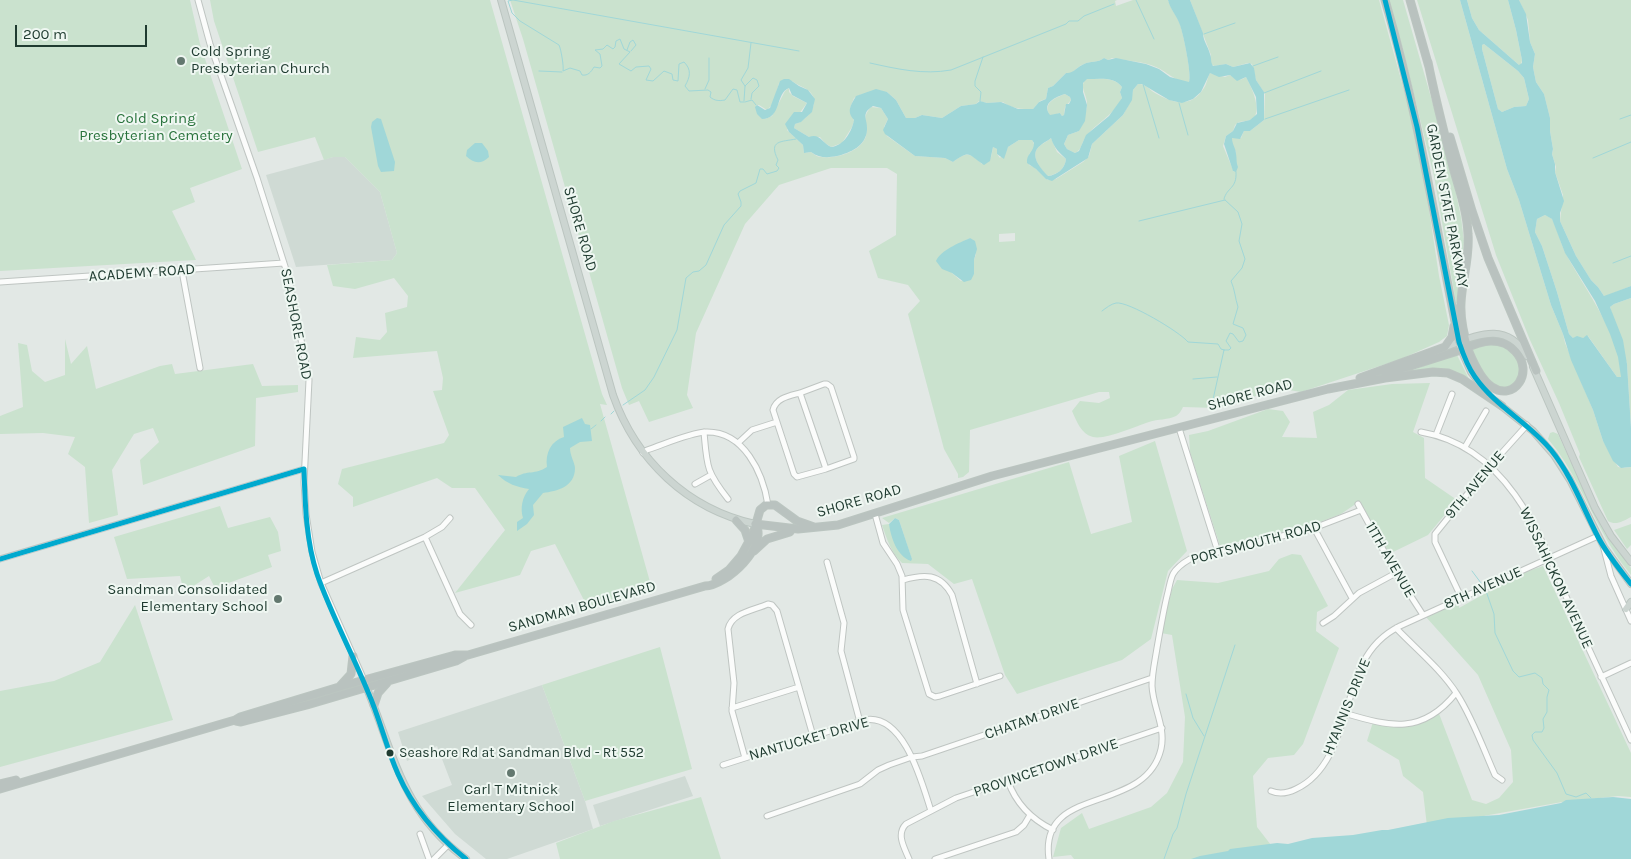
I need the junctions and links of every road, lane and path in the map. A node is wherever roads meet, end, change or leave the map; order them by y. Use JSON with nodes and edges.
{"nodes":[{"id":1,"x":198,"y":0,"type":"edge"},
{"id":2,"x":501,"y":0,"type":"edge"},
{"id":3,"x":1385,"y":0,"type":"edge"},
{"id":4,"x":1410,"y":0,"type":"edge"},
{"id":5,"x":1428,"y":62,"type":"junction"},
{"id":6,"x":284,"y":264,"type":"junction"},
{"id":7,"x":182,"y":271,"type":"junction"},
{"id":8,"x":0,"y":282,"type":"edge"},
{"id":9,"x":1455,"y":322,"type":"junction"},
{"id":10,"x":1463,"y":345,"type":"junction"},
{"id":11,"x":1445,"y":347,"type":"junction"},
{"id":12,"x":200,"y":368,"type":"dead end"},
{"id":13,"x":1536,"y":371,"type":"junction"},
{"id":14,"x":1364,"y":381,"type":"junction"},
{"id":15,"x":1328,"y":389,"type":"junction"},
{"id":16,"x":800,"y":393,"type":"junction"},
{"id":17,"x":1452,"y":394,"type":"dead end"},
{"id":18,"x":1502,"y":406,"type":"junction"},
{"id":19,"x":1486,"y":411,"type":"dead end"},
{"id":20,"x":777,"y":422,"type":"junction"},
{"id":21,"x":1526,"y":425,"type":"junction"},
{"id":22,"x":1179,"y":428,"type":"junction"},
{"id":23,"x":704,"y":432,"type":"junction"},
{"id":24,"x":1421,"y":432,"type":"dead end"},
{"id":25,"x":1436,"y":435,"type":"junction"},
{"id":26,"x":738,"y":443,"type":"junction"},
{"id":27,"x":1465,"y":447,"type":"junction"},
{"id":28,"x":643,"y":452,"type":"junction"},
{"id":29,"x":1490,"y":466,"type":"junction"},
{"id":30,"x":826,"y":468,"type":"junction"},
{"id":31,"x":304,"y":469,"type":"junction"},
{"id":32,"x":711,"y":475,"type":"junction"},
{"id":33,"x":695,"y":484,"type":"dead end"},
{"id":34,"x":728,"y":498,"type":"dead end"},
{"id":35,"x":768,"y":505,"type":"junction"},
{"id":36,"x":1360,"y":507,"type":"joint"},
{"id":37,"x":875,"y":514,"type":"junction"},
{"id":38,"x":450,"y":518,"type":"dead end"},
{"id":39,"x":736,"y":520,"type":"junction"},
{"id":40,"x":755,"y":524,"type":"junction"},
{"id":41,"x":817,"y":528,"type":"junction"},
{"id":42,"x":1314,"y":528,"type":"junction"},
{"id":43,"x":798,"y":529,"type":"junction"},
{"id":44,"x":1598,"y":536,"type":"junction"},
{"id":45,"x":425,"y":537,"type":"junction"},
{"id":46,"x":749,"y":543,"type":"junction"},
{"id":47,"x":1604,"y":547,"type":"junction"},
{"id":48,"x":1218,"y":552,"type":"junction"},
{"id":49,"x":1550,"y":558,"type":"junction"},
{"id":50,"x":0,"y":559,"type":"edge"},
{"id":51,"x":747,"y":559,"type":"junction"},
{"id":52,"x":827,"y":562,"type":"dead end"},
{"id":53,"x":1631,"y":562,"type":"edge"},
{"id":54,"x":1396,"y":573,"type":"junction"},
{"id":55,"x":902,"y":580,"type":"junction"},
{"id":56,"x":321,"y":583,"type":"junction"},
{"id":57,"x":1631,"y":584,"type":"edge"},
{"id":58,"x":705,"y":586,"type":"junction"},
{"id":59,"x":1461,"y":597,"type":"junction"},
{"id":60,"x":1352,"y":598,"type":"junction"},
{"id":61,"x":1631,"y":602,"type":"edge"},
{"id":62,"x":1626,"y":609,"type":"junction"},
{"id":63,"x":1423,"y":615,"type":"junction"},
{"id":64,"x":1631,"y":621,"type":"edge"},
{"id":65,"x":1323,"y":623,"type":"dead end"},
{"id":66,"x":471,"y":625,"type":"dead end"},
{"id":67,"x":1396,"y":628,"type":"junction"},
{"id":68,"x":468,"y":654,"type":"junction"},
{"id":69,"x":353,"y":656,"type":"junction"},
{"id":70,"x":1631,"y":663,"type":"edge"},
{"id":71,"x":1000,"y":676,"type":"dead end"},
{"id":72,"x":1601,"y":677,"type":"junction"},
{"id":73,"x":1152,"y":678,"type":"junction"},
{"id":74,"x":389,"y":681,"type":"junction"},
{"id":75,"x":365,"y":684,"type":"junction"},
{"id":76,"x":977,"y":684,"type":"junction"},
{"id":77,"x":339,"y":687,"type":"junction"},
{"id":78,"x":799,"y":687,"type":"junction"},
{"id":79,"x":1456,"y":693,"type":"junction"},
{"id":80,"x":374,"y":705,"type":"junction"},
{"id":81,"x":732,"y":708,"type":"junction"},
{"id":82,"x":1344,"y":714,"type":"junction"},
{"id":83,"x":235,"y":720,"type":"junction"},
{"id":84,"x":860,"y":722,"type":"junction"},
{"id":85,"x":1162,"y":728,"type":"junction"},
{"id":86,"x":813,"y":736,"type":"junction"},
{"id":87,"x":1631,"y":740,"type":"edge"},
{"id":88,"x":912,"y":757,"type":"junction"},
{"id":89,"x":745,"y":758,"type":"junction"},
{"id":90,"x":723,"y":765,"type":"dead end"},
{"id":91,"x":77,"y":767,"type":"junction"},
{"id":92,"x":1502,"y":780,"type":"dead end"},
{"id":93,"x":1008,"y":781,"type":"junction"},
{"id":94,"x":0,"y":784,"type":"edge"},
{"id":95,"x":0,"y":789,"type":"edge"},
{"id":96,"x":1270,"y":791,"type":"dead end"},
{"id":97,"x":931,"y":811,"type":"junction"},
{"id":98,"x":1030,"y":815,"type":"junction"},
{"id":99,"x":767,"y":816,"type":"dead end"},
{"id":100,"x":1053,"y":830,"type":"junction"},
{"id":101,"x":420,"y":834,"type":"dead end"},
{"id":102,"x":448,"y":844,"type":"junction"},
{"id":103,"x":429,"y":859,"type":"edge"},
{"id":104,"x":434,"y":859,"type":"edge"},
{"id":105,"x":466,"y":859,"type":"edge"},
{"id":106,"x":909,"y":859,"type":"edge"},
{"id":107,"x":935,"y":859,"type":"edge"},
{"id":108,"x":1049,"y":859,"type":"edge"}],
"edges":[{"from":1,"to":6,"type":"street","name":"SEASHORE ROAD"},
{"from":2,"to":28,"type":"main road","name":"SHORE ROAD"},
{"from":3,"to":9,"type":"highway","name":"GARDEN STATE PARKWAY"},
{"from":4,"to":5,"type":"highway","name":"GARDEN STATE PARKWAY"},
{"from":5,"to":10,"type":"highway"},
{"from":5,"to":13,"type":"highway","name":"GARDEN STATE PARKWAY"},
{"from":6,"to":7,"type":"street","name":"ACADEMY ROAD"},
{"from":6,"to":31,"type":"street","name":"SEASHORE ROAD"},
{"from":7,"to":8,"type":"street","name":"ACADEMY ROAD"},
{"from":7,"to":12,"type":"street"},
{"from":9,"to":10,"type":"highway","name":"GARDEN STATE PARKWAY"},
{"from":9,"to":11,"type":"highway"},
{"from":10,"to":10,"type":"highway"},
{"from":10,"to":11,"type":"main road","name":"SHORE ROAD"},
{"from":10,"to":13,"type":"main road","name":"SHORE ROAD"},
{"from":10,"to":14,"type":"highway"},
{"from":10,"to":18,"type":"main road","name":"GARDEN STATE PARKWAY"},
{"from":11,"to":15,"type":"highway","name":"SHORE ROAD"},
{"from":13,"to":53,"type":"main road","name":"SHORE ROAD"},
{"from":14,"to":15,"type":"highway","name":"SHORE ROAD"},
{"from":14,"to":18,"type":"highway"},
{"from":15,"to":22,"type":"highway","name":"SHORE ROAD"},
{"from":16,"to":20,"type":"street"},
{"from":16,"to":30,"type":"street"},
{"from":16,"to":30,"type":"street"},
{"from":17,"to":25,"type":"street"},
{"from":18,"to":21,"type":"main road","name":"GARDEN STATE PARKWAY"},
{"from":19,"to":27,"type":"street"},
{"from":20,"to":26,"type":"street"},
{"from":20,"to":30,"type":"street"},
{"from":21,"to":29,"type":"street","name":"9TH AVENUE"},
{"from":21,"to":44,"type":"main road","name":"GARDEN STATE PARKWAY"},
{"from":22,"to":37,"type":"highway","name":"SHORE ROAD"},
{"from":22,"to":48,"type":"street"},
{"from":23,"to":26,"type":"street"},
{"from":23,"to":28,"type":"street"},
{"from":23,"to":32,"type":"street"},
{"from":24,"to":25,"type":"street","name":"WISSAHICKON AVENUE"},
{"from":25,"to":27,"type":"street","name":"WISSAHICKON AVENUE"},
{"from":26,"to":35,"type":"street"},
{"from":27,"to":29,"type":"street","name":"WISSAHICKON AVENUE"},
{"from":28,"to":39,"type":"main road","name":"SHORE ROAD"},
{"from":29,"to":49,"type":"street","name":"WISSAHICKON AVENUE"},
{"from":29,"to":59,"type":"street","name":"9TH AVENUE"},
{"from":31,"to":50,"type":"street"},
{"from":31,"to":56,"type":"street","name":"SEASHORE ROAD"},
{"from":32,"to":33,"type":"street"},
{"from":32,"to":34,"type":"street"},
{"from":35,"to":40,"type":"highway"},
{"from":35,"to":41,"type":"highway"},
{"from":36,"to":42,"type":"street","name":"PORTSMOUTH ROAD"},
{"from":36,"to":54,"type":"street","name":"11TH AVENUE"},
{"from":37,"to":41,"type":"highway","name":"SHORE ROAD"},
{"from":37,"to":55,"type":"street"},
{"from":38,"to":45,"type":"street"},
{"from":39,"to":40,"type":"main road","name":"SHORE ROAD"},
{"from":39,"to":46,"type":"highway"},
{"from":40,"to":43,"type":"highway","name":"SHORE ROAD"},
{"from":40,"to":46,"type":"highway","name":"SANDMAN BOULEVARD"},
{"from":40,"to":51,"type":"highway","name":"SANDMAN BOULEVARD"},
{"from":41,"to":43,"type":"highway","name":"SHORE ROAD"},
{"from":42,"to":48,"type":"street","name":"PORTSMOUTH ROAD"},
{"from":42,"to":60,"type":"street"},
{"from":43,"to":51,"type":"highway"},
{"from":44,"to":47,"type":"main road","name":"GARDEN STATE PARKWAY"},
{"from":44,"to":49,"type":"street","name":"8TH AVENUE"},
{"from":45,"to":56,"type":"street"},
{"from":45,"to":66,"type":"street"},
{"from":46,"to":58,"type":"highway","name":"SANDMAN BOULEVARD"},
{"from":47,"to":57,"type":"main road","name":"GARDEN STATE PARKWAY"},
{"from":47,"to":62,"type":"street"},
{"from":48,"to":73,"type":"street","name":"PORTSMOUTH ROAD"},
{"from":49,"to":59,"type":"street","name":"8TH AVENUE"},
{"from":49,"to":72,"type":"street","name":"WISSAHICKON AVENUE"},
{"from":51,"to":58,"type":"highway","name":"SANDMAN BOULEVARD"},
{"from":52,"to":84,"type":"street"},
{"from":54,"to":60,"type":"street"},
{"from":54,"to":63,"type":"street","name":"11TH AVENUE"},
{"from":55,"to":76,"type":"street"},
{"from":55,"to":76,"type":"street"},
{"from":56,"to":69,"type":"street","name":"SEASHORE ROAD"},
{"from":58,"to":68,"type":"highway","name":"SANDMAN BOULEVARD"},
{"from":59,"to":63,"type":"street","name":"8TH AVENUE"},
{"from":60,"to":65,"type":"street"},
{"from":61,"to":62,"type":"main road"},
{"from":62,"to":64,"type":"street"},
{"from":63,"to":67,"type":"street","name":"HYANNIS DRIVE"},
{"from":67,"to":79,"type":"street"},
{"from":67,"to":82,"type":"street","name":"HYANNIS DRIVE"},
{"from":68,"to":74,"type":"highway","name":"SANDMAN BOULEVARD"},
{"from":68,"to":75,"type":"highway","name":"SANDMAN BOULEVARD"},
{"from":69,"to":75,"type":"street","name":"SEASHORE ROAD"},
{"from":69,"to":77,"type":"highway"},
{"from":70,"to":72,"type":"street"},
{"from":71,"to":76,"type":"street"},
{"from":72,"to":87,"type":"street","name":"WISSAHICKON AVENUE"},
{"from":73,"to":85,"type":"street","name":"PORTSMOUTH ROAD"},
{"from":73,"to":88,"type":"street","name":"CHATAM DRIVE"},
{"from":74,"to":75,"type":"highway","name":"SANDMAN BOULEVARD"},
{"from":74,"to":80,"type":"highway"},
{"from":75,"to":77,"type":"highway","name":"SANDMAN BOULEVARD"},
{"from":75,"to":80,"type":"main road","name":"SEASHORE ROAD"},
{"from":75,"to":83,"type":"highway","name":"SANDMAN BOULEVARD"},
{"from":77,"to":83,"type":"highway","name":"SANDMAN BOULEVARD"},
{"from":78,"to":81,"type":"street"},
{"from":78,"to":81,"type":"street"},
{"from":78,"to":86,"type":"street"},
{"from":79,"to":82,"type":"street"},
{"from":79,"to":92,"type":"street"},
{"from":80,"to":102,"type":"main road","name":"SEASHORE ROAD"},
{"from":81,"to":89,"type":"street"},
{"from":82,"to":96,"type":"street","name":"HYANNIS DRIVE"},
{"from":83,"to":91,"type":"highway","name":"SANDMAN BOULEVARD"},
{"from":84,"to":86,"type":"street","name":"NANTUCKET DRIVE"},
{"from":84,"to":88,"type":"street","name":"NANTUCKET DRIVE"},
{"from":85,"to":93,"type":"street","name":"PROVINCETOWN DRIVE"},
{"from":85,"to":100,"type":"street","name":"PORTSMOUTH ROAD"},
{"from":86,"to":89,"type":"street","name":"NANTUCKET DRIVE"},
{"from":88,"to":97,"type":"street","name":"NANTUCKET DRIVE"},
{"from":88,"to":99,"type":"street","name":"CHATAM DRIVE"},
{"from":89,"to":90,"type":"street","name":"NANTUCKET DRIVE"},
{"from":91,"to":94,"type":"highway","name":"SANDMAN BOULEVARD"},
{"from":91,"to":95,"type":"highway","name":"SANDMAN BOULEVARD"},
{"from":93,"to":97,"type":"street","name":"PROVINCETOWN DRIVE"},
{"from":93,"to":98,"type":"street"},
{"from":97,"to":106,"type":"street","name":"PROVINCETOWN DRIVE"},
{"from":98,"to":100,"type":"street"},
{"from":98,"to":107,"type":"street"},
{"from":100,"to":108,"type":"street"},
{"from":101,"to":103,"type":"street"},
{"from":102,"to":104,"type":"street"},
{"from":102,"to":105,"type":"main road","name":"SEASHORE ROAD"}]}
